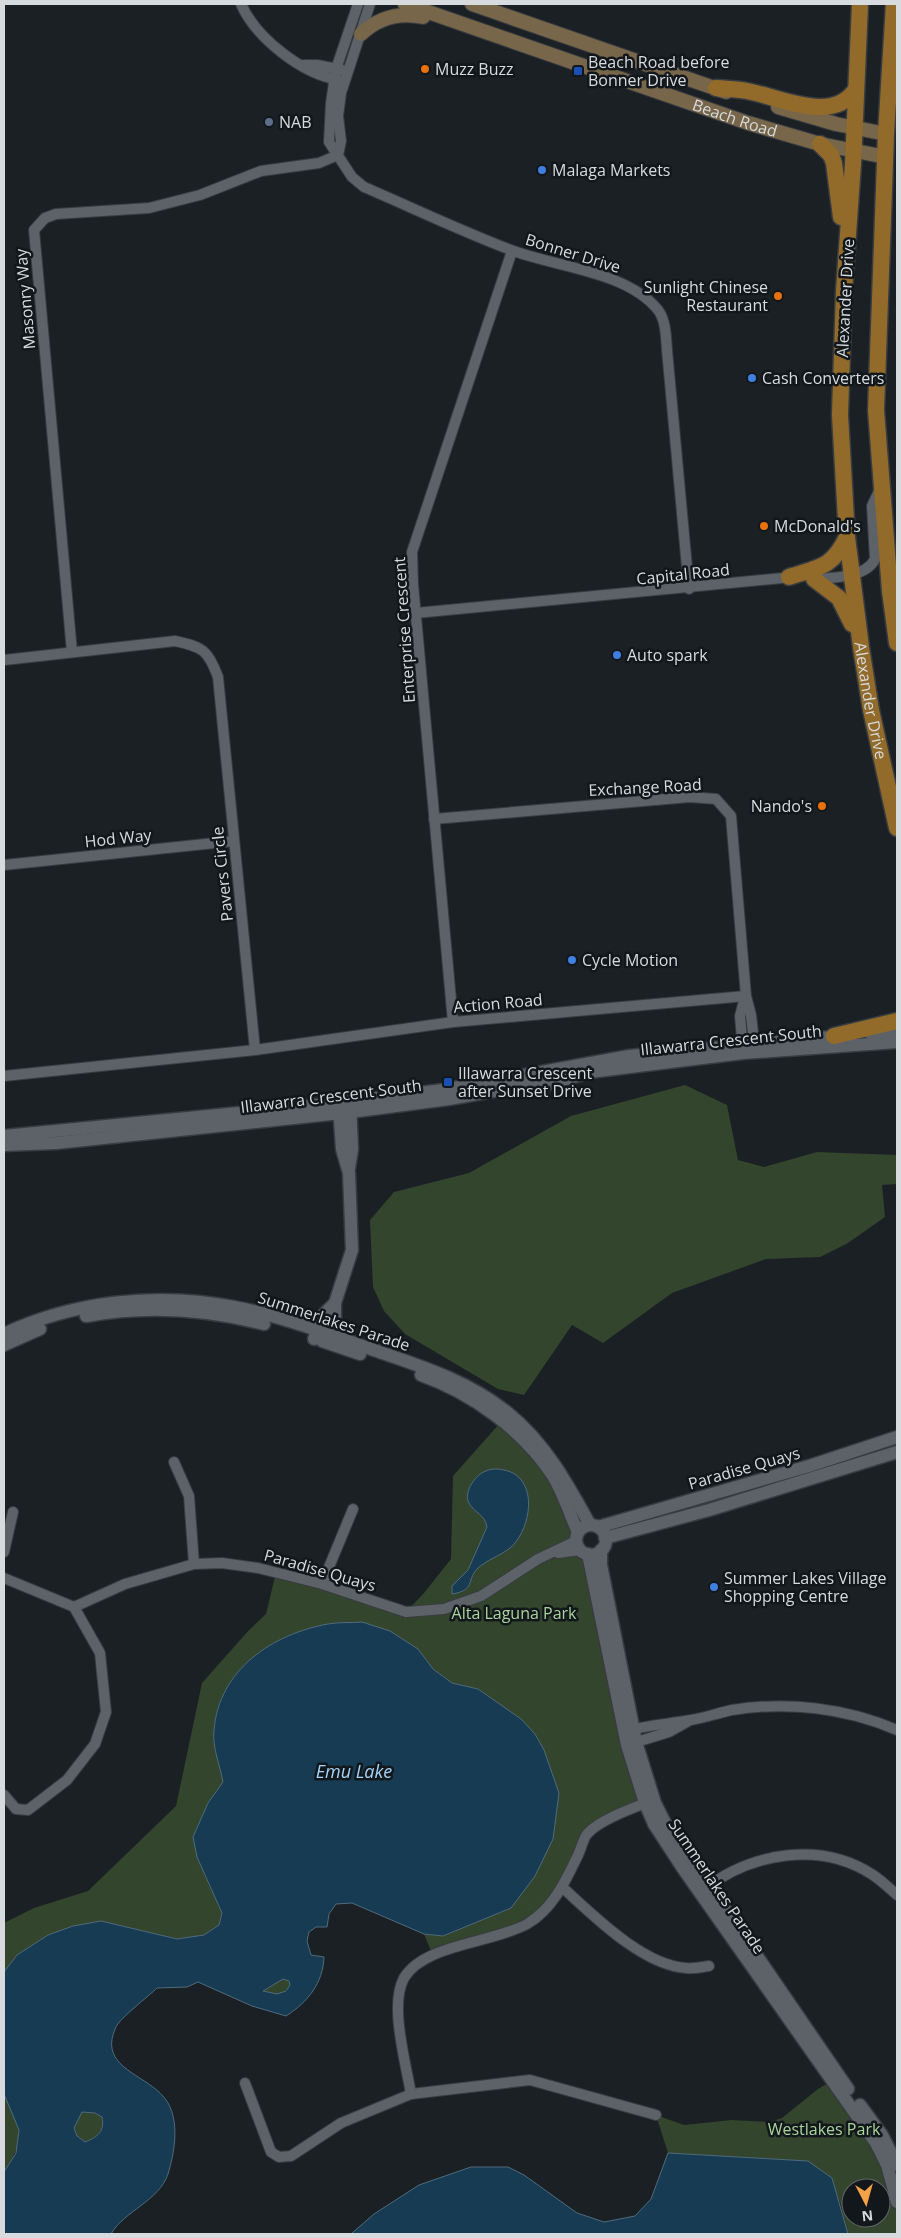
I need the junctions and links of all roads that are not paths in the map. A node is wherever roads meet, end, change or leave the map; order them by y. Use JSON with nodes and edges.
{"nodes":[{"id":1,"x":241,"y":4,"type":"edge"},
{"id":2,"x":358,"y":4,"type":"edge"},
{"id":3,"x":370,"y":4,"type":"edge"},
{"id":4,"x":405,"y":4,"type":"edge"},
{"id":5,"x":472,"y":4,"type":"edge"},
{"id":6,"x":860,"y":4,"type":"edge"},
{"id":7,"x":895,"y":4,"type":"edge"},
{"id":8,"x":897,"y":16,"type":"edge"},
{"id":9,"x":465,"y":25,"type":"junction"},
{"id":10,"x":361,"y":34,"type":"junction"},
{"id":11,"x":588,"y":44,"type":"junction"},
{"id":12,"x":341,"y":75,"type":"junction"},
{"id":13,"x":640,"y":85,"type":"junction"},
{"id":14,"x":716,"y":88,"type":"junction"},
{"id":15,"x":856,"y":89,"type":"junction"},
{"id":16,"x":854,"y":128,"type":"junction"},
{"id":17,"x":892,"y":135,"type":"edge"},
{"id":18,"x":820,"y":144,"type":"junction"},
{"id":19,"x":853,"y":150,"type":"junction"},
{"id":20,"x":338,"y":155,"type":"junction"},
{"id":21,"x":892,"y":158,"type":"edge"},
{"id":22,"x":897,"y":182,"type":"edge"},
{"id":23,"x":884,"y":195,"type":"junction"},
{"id":24,"x":512,"y":250,"type":"junction"},
{"id":25,"x":844,"y":291,"type":"junction"},
{"id":26,"x":881,"y":488,"type":"junction"},
{"id":27,"x":847,"y":537,"type":"junction"},
{"id":28,"x":852,"y":573,"type":"junction"},
{"id":29,"x":789,"y":576,"type":"junction"},
{"id":30,"x":814,"y":578,"type":"junction"},
{"id":31,"x":689,"y":588,"type":"junction"},
{"id":32,"x":416,"y":613,"type":"junction"},
{"id":33,"x":897,"y":643,"type":"edge"},
{"id":34,"x":861,"y":647,"type":"junction"},
{"id":35,"x":72,"y":652,"type":"junction"},
{"id":36,"x":4,"y":660,"type":"edge"},
{"id":37,"x":434,"y":819,"type":"junction"},
{"id":38,"x":897,"y":828,"type":"edge"},
{"id":39,"x":234,"y":842,"type":"junction"},
{"id":40,"x":4,"y":864,"type":"edge"},
{"id":41,"x":746,"y":996,"type":"junction"},
{"id":42,"x":897,"y":1021,"type":"edge"},
{"id":43,"x":453,"y":1022,"type":"junction"},
{"id":44,"x":897,"y":1031,"type":"edge"},
{"id":45,"x":834,"y":1036,"type":"junction"},
{"id":46,"x":897,"y":1042,"type":"edge"},
{"id":47,"x":749,"y":1048,"type":"junction"},
{"id":48,"x":255,"y":1050,"type":"junction"},
{"id":49,"x":4,"y":1076,"type":"edge"},
{"id":50,"x":345,"y":1107,"type":"junction"},
{"id":51,"x":4,"y":1136,"type":"edge"},
{"id":52,"x":4,"y":1145,"type":"edge"},
{"id":53,"x":335,"y":1302,"type":"junction"},
{"id":54,"x":4,"y":1334,"type":"edge"},
{"id":55,"x":315,"y":1334,"type":"junction"},
{"id":56,"x":330,"y":1339,"type":"junction"},
{"id":57,"x":4,"y":1345,"type":"edge"},
{"id":58,"x":897,"y":1437,"type":"edge"},
{"id":59,"x":897,"y":1452,"type":"edge"},
{"id":60,"x":174,"y":1462,"type":"dead end"},
{"id":61,"x":706,"y":1496,"type":"junction"},
{"id":62,"x":352,"y":1509,"type":"dead end"},
{"id":63,"x":709,"y":1510,"type":"junction"},
{"id":64,"x":13,"y":1512,"type":"dead end"},
{"id":65,"x":594,"y":1526,"type":"junction"},
{"id":66,"x":580,"y":1544,"type":"junction"},
{"id":67,"x":603,"y":1544,"type":"junction"},
{"id":68,"x":4,"y":1552,"type":"edge"},
{"id":69,"x":194,"y":1564,"type":"junction"},
{"id":70,"x":4,"y":1578,"type":"edge"},
{"id":71,"x":322,"y":1584,"type":"junction"},
{"id":72,"x":603,"y":1605,"type":"junction"},
{"id":73,"x":74,"y":1607,"type":"junction"},
{"id":74,"x":690,"y":1721,"type":"junction"},
{"id":75,"x":628,"y":1730,"type":"junction"},
{"id":76,"x":897,"y":1730,"type":"edge"},
{"id":77,"x":631,"y":1744,"type":"junction"},
{"id":78,"x":4,"y":1795,"type":"edge"},
{"id":79,"x":649,"y":1801,"type":"junction"},
{"id":80,"x":562,"y":1887,"type":"junction"},
{"id":81,"x":704,"y":1889,"type":"junction"},
{"id":82,"x":897,"y":1894,"type":"edge"},
{"id":83,"x":709,"y":1966,"type":"dead end"},
{"id":84,"x":245,"y":2083,"type":"dead end"},
{"id":85,"x":411,"y":2094,"type":"junction"},
{"id":86,"x":656,"y":2115,"type":"dead end"},
{"id":87,"x":897,"y":2165,"type":"edge"},
{"id":88,"x":897,"y":2202,"type":"edge"}],
"edges":[{"from":1,"to":12,"type":"street"},
{"from":2,"to":12,"type":"street","name":"Bonner Drive"},
{"from":3,"to":10,"type":"street","name":"Bonner Drive"},
{"from":4,"to":9,"type":"main road","name":"Beach Road"},
{"from":5,"to":11,"type":"main road","name":"Beach Road"},
{"from":6,"to":15,"type":"main road","name":"Alexander Drive"},
{"from":7,"to":8,"type":"main road"},
{"from":7,"to":17,"type":"main road"},
{"from":9,"to":10,"type":"main road"},
{"from":9,"to":13,"type":"main road","name":"Beach Road"},
{"from":10,"to":12,"type":"street","name":"Bonner Drive"},
{"from":11,"to":13,"type":"main road"},
{"from":11,"to":14,"type":"main road","name":"Beach Road"},
{"from":12,"to":20,"type":"street","name":"Bonner Drive"},
{"from":13,"to":18,"type":"main road","name":"Beach Road"},
{"from":14,"to":15,"type":"main road"},
{"from":14,"to":16,"type":"main road","name":"Beach Road"},
{"from":15,"to":16,"type":"main road","name":"Alexander Drive"},
{"from":16,"to":17,"type":"main road","name":"Beach Road"},
{"from":16,"to":19,"type":"main road","name":"Alexander Drive"},
{"from":17,"to":21,"type":"main road"},
{"from":18,"to":19,"type":"main road","name":"Beach Road"},
{"from":18,"to":25,"type":"main road"},
{"from":19,"to":21,"type":"main road","name":"Beach Road"},
{"from":19,"to":25,"type":"main road","name":"Alexander Drive"},
{"from":20,"to":24,"type":"street","name":"Bonner Drive"},
{"from":20,"to":35,"type":"street","name":"Masonry Way"},
{"from":21,"to":23,"type":"main road"},
{"from":22,"to":23,"type":"main road"},
{"from":23,"to":26,"type":"main road"},
{"from":24,"to":31,"type":"street","name":"Bonner Drive"},
{"from":24,"to":32,"type":"street","name":"Enterprise Crescent"},
{"from":25,"to":27,"type":"main road","name":"Alexander Drive"},
{"from":26,"to":28,"type":"street","name":"Capital Road"},
{"from":26,"to":33,"type":"main road"},
{"from":27,"to":28,"type":"main road","name":"Alexander Drive"},
{"from":27,"to":29,"type":"main road"},
{"from":28,"to":30,"type":"street","name":"Capital Road"},
{"from":28,"to":34,"type":"main road","name":"Alexander Drive"},
{"from":29,"to":30,"type":"street","name":"Capital Road"},
{"from":29,"to":31,"type":"street","name":"Capital Road"},
{"from":30,"to":34,"type":"main road"},
{"from":31,"to":32,"type":"street","name":"Capital Road"},
{"from":32,"to":37,"type":"street","name":"Enterprise Crescent"},
{"from":34,"to":38,"type":"main road","name":"Alexander Drive"},
{"from":35,"to":36,"type":"street","name":"Pavers Circle"},
{"from":35,"to":39,"type":"street","name":"Pavers Circle"},
{"from":37,"to":41,"type":"street","name":"Exchange Road"},
{"from":37,"to":43,"type":"street","name":"Enterprise Crescent"},
{"from":39,"to":40,"type":"street","name":"Hod Way"},
{"from":39,"to":48,"type":"street","name":"Pavers Circle"},
{"from":41,"to":43,"type":"street","name":"Action Road"},
{"from":41,"to":47,"type":"street","name":"Exchange Road"},
{"from":42,"to":45,"type":"main road"},
{"from":43,"to":48,"type":"street","name":"Action Road"},
{"from":44,"to":45,"type":"street","name":"Illawarra Crescent South"},
{"from":45,"to":47,"type":"street","name":"Illawarra Crescent South"},
{"from":46,"to":47,"type":"street","name":"Illawarra Crescent South"},
{"from":47,"to":50,"type":"street","name":"Illawarra Crescent South"},
{"from":48,"to":49,"type":"street"},
{"from":50,"to":51,"type":"street","name":"Illawarra Crescent South"},
{"from":50,"to":52,"type":"street","name":"Illawarra Crescent South"},
{"from":50,"to":53,"type":"street"},
{"from":53,"to":55,"type":"street"},
{"from":53,"to":56,"type":"street"},
{"from":54,"to":55,"type":"street","name":"Summerlakes Parade"},
{"from":55,"to":56,"type":"street","name":"Summerlakes Parade"},
{"from":55,"to":57,"type":"street","name":"Summerlakes Parade"},
{"from":56,"to":65,"type":"street","name":"Summerlakes Parade"},
{"from":56,"to":66,"type":"street","name":"Summerlakes Parade"},
{"from":58,"to":61,"type":"street","name":"Paradise Quays"},
{"from":59,"to":63,"type":"street","name":"Paradise Quays"},
{"from":60,"to":69,"type":"street"},
{"from":61,"to":63,"type":"street"},
{"from":61,"to":65,"type":"street","name":"Paradise Quays"},
{"from":62,"to":71,"type":"street"},
{"from":63,"to":67,"type":"street","name":"Paradise Quays"},
{"from":64,"to":68,"type":"street"},
{"from":65,"to":66,"type":"street","name":"Paradise Quays"},
{"from":65,"to":67,"type":"street","name":"Summerlakes Parade"},
{"from":66,"to":67,"type":"street","name":"Paradise Quays"},
{"from":66,"to":71,"type":"street","name":"Paradise Quays"},
{"from":66,"to":72,"type":"street","name":"Summerlakes Parade"},
{"from":67,"to":72,"type":"street","name":"Summerlakes Parade"},
{"from":69,"to":71,"type":"street","name":"Paradise Quays"},
{"from":69,"to":73,"type":"street","name":"Paradise Quays"},
{"from":70,"to":73,"type":"street"},
{"from":72,"to":75,"type":"street","name":"Summerlakes Parade"},
{"from":73,"to":78,"type":"street"},
{"from":74,"to":75,"type":"street"},
{"from":74,"to":76,"type":"street"},
{"from":74,"to":77,"type":"street"},
{"from":75,"to":77,"type":"street","name":"Summerlakes Parade"},
{"from":77,"to":79,"type":"street","name":"Summerlakes Parade"},
{"from":79,"to":80,"type":"street"},
{"from":79,"to":81,"type":"street","name":"Summerlakes Parade"},
{"from":80,"to":83,"type":"street"},
{"from":80,"to":85,"type":"street"},
{"from":81,"to":82,"type":"street"},
{"from":81,"to":87,"type":"street","name":"Summerlakes Parade"},
{"from":81,"to":88,"type":"street","name":"Summerlakes Parade"},
{"from":84,"to":85,"type":"street"},
{"from":85,"to":86,"type":"street"}]}
